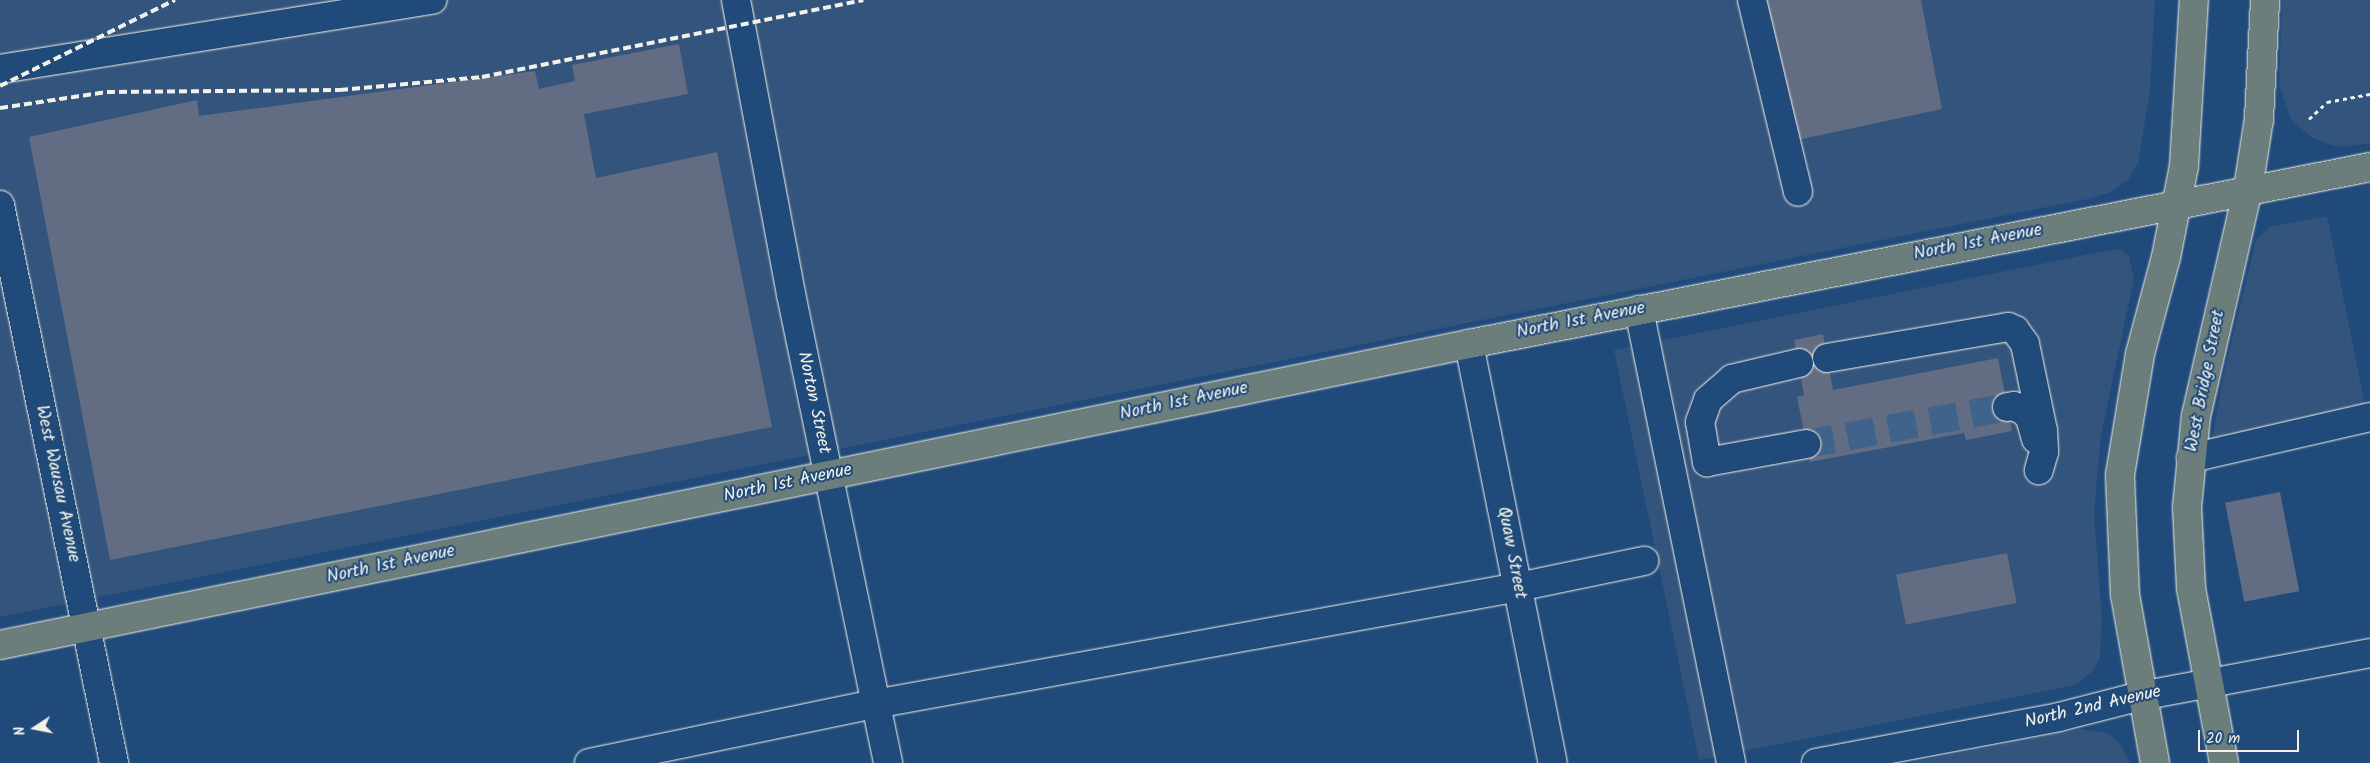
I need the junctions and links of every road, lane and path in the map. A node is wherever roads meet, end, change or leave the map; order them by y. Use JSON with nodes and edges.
{"nodes":[{"id":1,"x":433,"y":0,"type":"edge"},
{"id":2,"x":736,"y":0,"type":"edge"},
{"id":3,"x":1752,"y":0,"type":"edge"},
{"id":4,"x":2194,"y":0,"type":"edge"},
{"id":5,"x":2265,"y":0,"type":"edge"},
{"id":6,"x":0,"y":68,"type":"edge"},
{"id":7,"x":2370,"y":94,"type":"edge"},
{"id":8,"x":2309,"y":119,"type":"dead end"},
{"id":9,"x":2370,"y":167,"type":"edge"},
{"id":10,"x":2248,"y":189,"type":"junction"},
{"id":11,"x":1798,"y":192,"type":"dead end"},
{"id":12,"x":2176,"y":204,"type":"junction"},
{"id":13,"x":0,"y":205,"type":"edge"},
{"id":14,"x":1639,"y":310,"type":"junction"},
{"id":15,"x":1470,"y":344,"type":"junction"},
{"id":16,"x":1827,"y":358,"type":"dead end"},
{"id":17,"x":1799,"y":363,"type":"dead end"},
{"id":18,"x":2007,"y":407,"type":"tunnel mouth"},
{"id":19,"x":2370,"y":417,"type":"edge"},
{"id":20,"x":1806,"y":444,"type":"tunnel mouth"},
{"id":21,"x":2191,"y":458,"type":"junction"},
{"id":22,"x":828,"y":475,"type":"junction"},
{"id":23,"x":1644,"y":561,"type":"dead end"},
{"id":24,"x":1518,"y":587,"type":"junction"},
{"id":25,"x":86,"y":628,"type":"junction"},
{"id":26,"x":0,"y":645,"type":"edge"},
{"id":27,"x":2370,"y":653,"type":"edge"},
{"id":28,"x":2210,"y":683,"type":"junction"},
{"id":29,"x":2141,"y":696,"type":"junction"},
{"id":30,"x":875,"y":704,"type":"junction"},
{"id":31,"x":114,"y":763,"type":"edge"},
{"id":32,"x":589,"y":763,"type":"edge"},
{"id":33,"x":888,"y":763,"type":"edge"},
{"id":34,"x":1553,"y":763,"type":"edge"},
{"id":35,"x":1731,"y":763,"type":"edge"},
{"id":36,"x":1816,"y":763,"type":"edge"},
{"id":37,"x":2154,"y":763,"type":"edge"},
{"id":38,"x":2224,"y":763,"type":"edge"}],
"edges":[{"from":1,"to":6,"type":"street"},
{"from":2,"to":22,"type":"street","name":"Norton Street"},
{"from":3,"to":11,"type":"street"},
{"from":4,"to":12,"type":"main road"},
{"from":5,"to":10,"type":"main road","name":"West Bridge Street"},
{"from":7,"to":8,"type":"path"},
{"from":9,"to":10,"type":"main road","name":"North 1st Avenue"},
{"from":10,"to":12,"type":"main road","name":"North 1st Avenue"},
{"from":10,"to":21,"type":"main road","name":"West Bridge Street"},
{"from":12,"to":14,"type":"main road","name":"North 1st Avenue"},
{"from":12,"to":29,"type":"main road"},
{"from":13,"to":25,"type":"street","name":"West Wausau Avenue"},
{"from":14,"to":15,"type":"main road","name":"North 1st Avenue"},
{"from":14,"to":35,"type":"street"},
{"from":15,"to":22,"type":"main road","name":"North 1st Avenue"},
{"from":15,"to":24,"type":"street","name":"Quaw Street"},
{"from":16,"to":18,"type":"street"},
{"from":17,"to":20,"type":"street"},
{"from":19,"to":21,"type":"street"},
{"from":21,"to":28,"type":"main road","name":"West Bridge Street"},
{"from":22,"to":25,"type":"main road","name":"North 1st Avenue"},
{"from":22,"to":30,"type":"street","name":"Norton Street"},
{"from":23,"to":24,"type":"street"},
{"from":24,"to":30,"type":"street"},
{"from":24,"to":34,"type":"street","name":"Quaw Street"},
{"from":25,"to":26,"type":"main road","name":"North 1st Avenue"},
{"from":25,"to":31,"type":"street","name":"West Wausau Avenue"},
{"from":27,"to":28,"type":"street","name":"North 2nd Avenue"},
{"from":28,"to":29,"type":"street","name":"North 2nd Avenue"},
{"from":28,"to":38,"type":"main road","name":"West Bridge Street"},
{"from":29,"to":36,"type":"street","name":"North 2nd Avenue"},
{"from":29,"to":37,"type":"main road"},
{"from":30,"to":32,"type":"street"},
{"from":30,"to":33,"type":"street","name":"Norton Street"}]}
